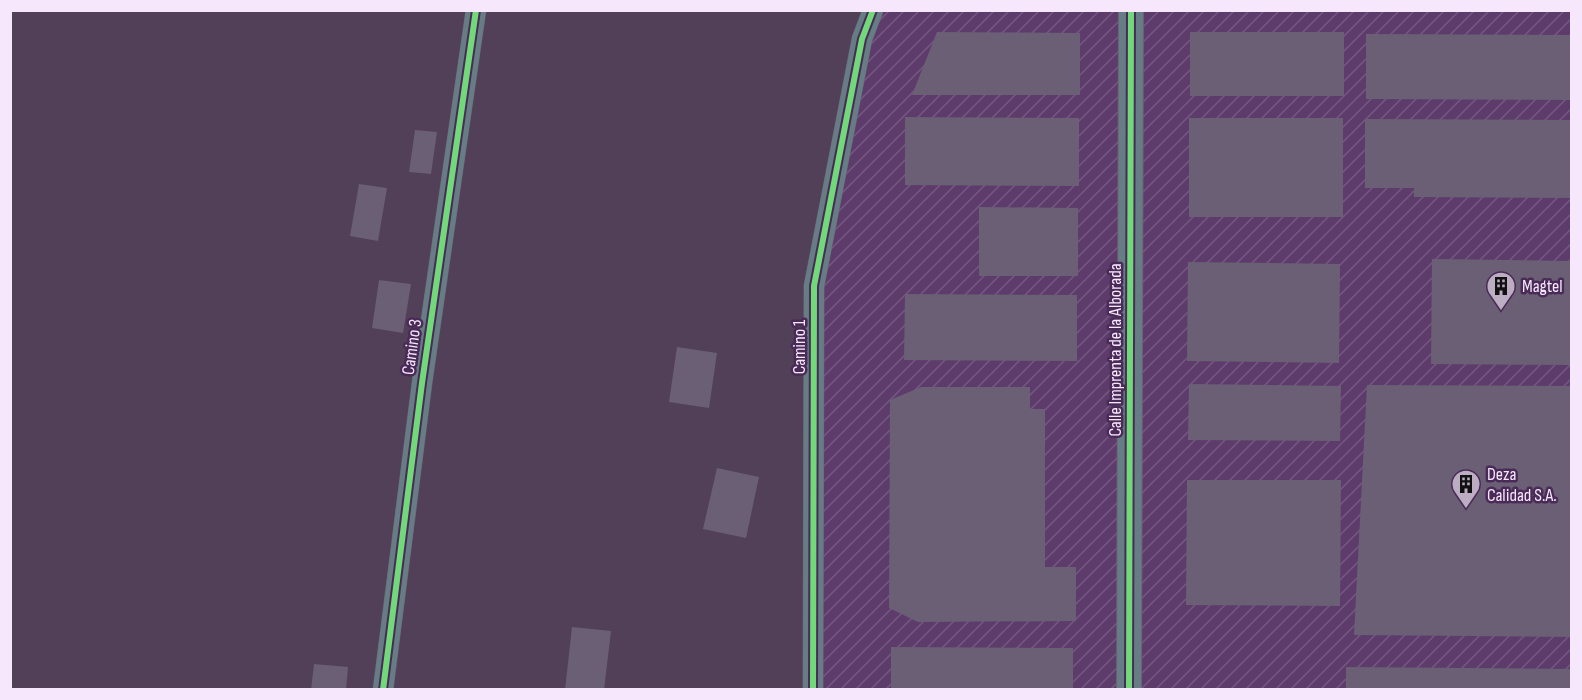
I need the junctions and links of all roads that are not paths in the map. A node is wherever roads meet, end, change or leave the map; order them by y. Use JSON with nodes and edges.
{"nodes":[{"id":1,"x":476,"y":10,"type":"edge"},
{"id":2,"x":873,"y":10,"type":"edge"},
{"id":3,"x":1131,"y":10,"type":"edge"},
{"id":4,"x":383,"y":690,"type":"edge"},
{"id":5,"x":813,"y":690,"type":"edge"},
{"id":6,"x":1129,"y":690,"type":"edge"}],
"edges":[{"from":1,"to":4,"type":"street","name":"Camino 3"},
{"from":2,"to":5,"type":"street","name":"Camino 1"},
{"from":3,"to":6,"type":"street","name":"Calle Imprenta de la Alborada"}]}
